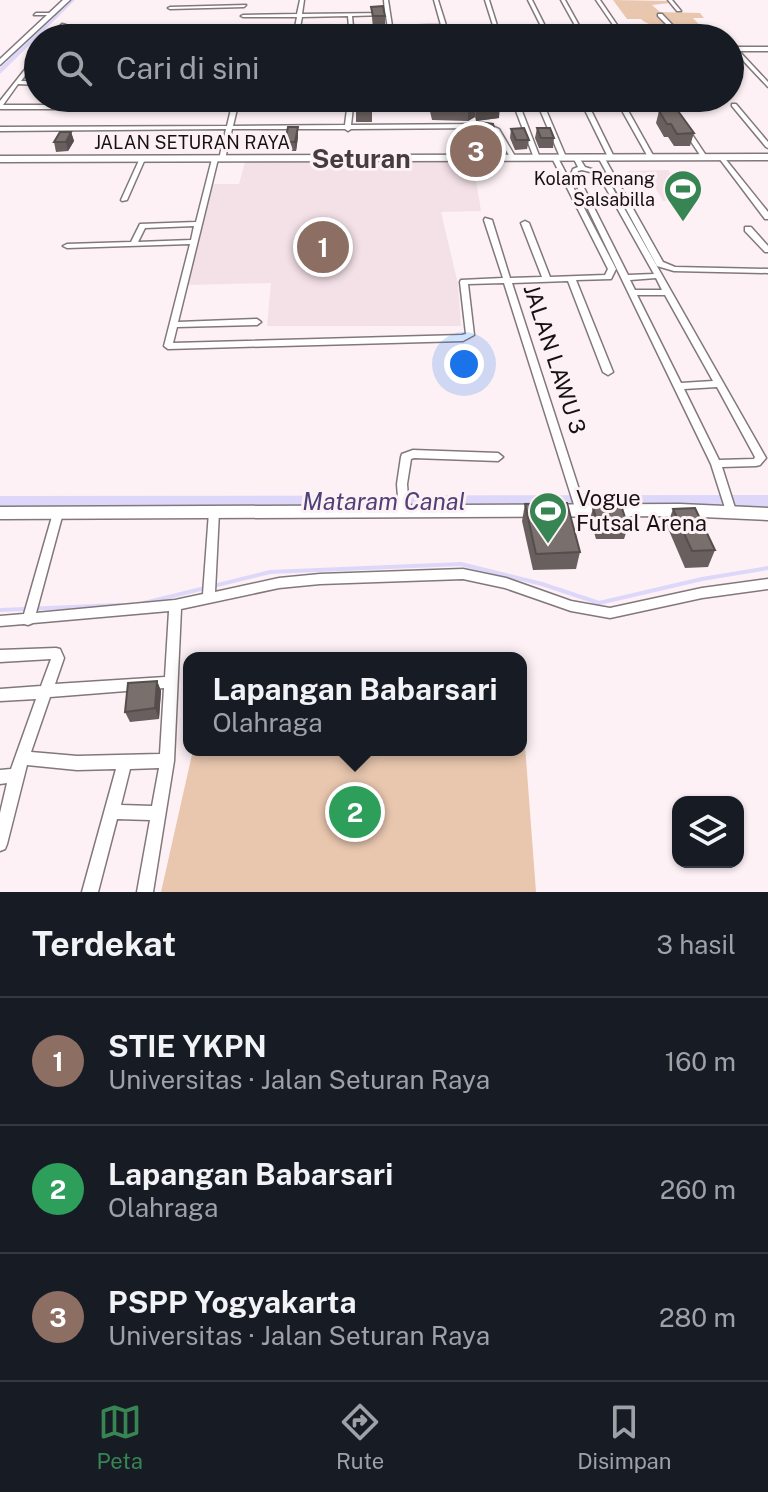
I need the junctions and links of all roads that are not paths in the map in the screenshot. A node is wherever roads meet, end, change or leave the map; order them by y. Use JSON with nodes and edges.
{"nodes":[{"id":1,"x":67,"y":0,"type":"edge"},
{"id":2,"x":302,"y":0,"type":"edge"},
{"id":3,"x":386,"y":0,"type":"edge"},
{"id":4,"x":436,"y":0,"type":"edge"},
{"id":5,"x":487,"y":0,"type":"edge"},
{"id":6,"x":530,"y":0,"type":"edge"},
{"id":7,"x":563,"y":0,"type":"edge"},
{"id":8,"x":598,"y":0,"type":"edge"},
{"id":9,"x":670,"y":0,"type":"edge"},
{"id":10,"x":244,"y":3,"type":"edge"},
{"id":11,"x":170,"y":8,"type":"dead end"},
{"id":12,"x":679,"y":10,"type":"dead end"},
{"id":13,"x":36,"y":14,"type":"dead end"},
{"id":14,"x":53,"y":14,"type":"junction"},
{"id":15,"x":350,"y":14,"type":"junction"},
{"id":16,"x":386,"y":14,"type":"junction"},
{"id":17,"x":298,"y":15,"type":"junction"},
{"id":18,"x":660,"y":15,"type":"dead end"},
{"id":19,"x":243,"y":16,"type":"junction"},
{"id":20,"x":42,"y":24,"type":"edge"},
{"id":21,"x":243,"y":24,"type":"edge"},
{"id":22,"x":297,"y":24,"type":"edge"},
{"id":23,"x":351,"y":24,"type":"edge"},
{"id":24,"x":389,"y":24,"type":"edge"},
{"id":25,"x":444,"y":24,"type":"edge"},
{"id":26,"x":495,"y":24,"type":"edge"},
{"id":27,"x":542,"y":24,"type":"edge"},
{"id":28,"x":576,"y":24,"type":"edge"},
{"id":29,"x":614,"y":24,"type":"edge"},
{"id":30,"x":669,"y":24,"type":"edge"},
{"id":31,"x":24,"y":41,"type":"edge"},
{"id":32,"x":744,"y":48,"type":"edge"},
{"id":33,"x":768,"y":49,"type":"edge"},
{"id":34,"x":746,"y":62,"type":"edge"},
{"id":35,"x":0,"y":63,"type":"edge"},
{"id":36,"x":24,"y":76,"type":"edge"},
{"id":37,"x":19,"y":83,"type":"junction"},
{"id":38,"x":24,"y":83,"type":"edge"},
{"id":39,"x":768,"y":85,"type":"edge"},
{"id":40,"x":0,"y":106,"type":"edge"},
{"id":41,"x":24,"y":107,"type":"edge"},
{"id":42,"x":235,"y":112,"type":"edge"},
{"id":43,"x":350,"y":112,"type":"edge"},
{"id":44,"x":519,"y":112,"type":"edge"},
{"id":45,"x":543,"y":112,"type":"edge"},
{"id":46,"x":588,"y":112,"type":"edge"},
{"id":47,"x":626,"y":112,"type":"edge"},
{"id":48,"x":674,"y":112,"type":"edge"},
{"id":49,"x":740,"y":112,"type":"edge"},
{"id":50,"x":0,"y":129,"type":"edge"},
{"id":51,"x":348,"y":129,"type":"junction"},
{"id":52,"x":230,"y":130,"type":"junction"},
{"id":53,"x":768,"y":146,"type":"edge"},
{"id":54,"x":576,"y":157,"type":"junction"},
{"id":55,"x":606,"y":157,"type":"junction"},
{"id":56,"x":651,"y":157,"type":"junction"},
{"id":57,"x":704,"y":157,"type":"junction"},
{"id":58,"x":721,"y":157,"type":"junction"},
{"id":59,"x":768,"y":157,"type":"edge"},
{"id":60,"x":513,"y":158,"type":"junction"},
{"id":61,"x":537,"y":158,"type":"junction"},
{"id":62,"x":559,"y":158,"type":"junction"},
{"id":63,"x":0,"y":159,"type":"edge"},
{"id":64,"x":142,"y":159,"type":"junction"},
{"id":65,"x":218,"y":159,"type":"junction"},
{"id":66,"x":582,"y":168,"type":"junction"},
{"id":67,"x":124,"y":200,"type":"dead end"},
{"id":68,"x":768,"y":217,"type":"edge"},
{"id":69,"x":488,"y":220,"type":"dead end"},
{"id":70,"x":525,"y":223,"type":"dead end"},
{"id":71,"x":197,"y":224,"type":"junction"},
{"id":72,"x":748,"y":229,"type":"dead end"},
{"id":73,"x":194,"y":242,"type":"junction"},
{"id":74,"x":133,"y":244,"type":"junction"},
{"id":75,"x":67,"y":246,"type":"dead end"},
{"id":76,"x":768,"y":250,"type":"edge"},
{"id":77,"x":768,"y":271,"type":"edge"},
{"id":78,"x":658,"y":276,"type":"junction"},
{"id":79,"x":571,"y":278,"type":"junction"},
{"id":80,"x":624,"y":278,"type":"junction"},
{"id":81,"x":547,"y":279,"type":"junction"},
{"id":82,"x":508,"y":280,"type":"junction"},
{"id":83,"x":668,"y":292,"type":"junction"},
{"id":84,"x":631,"y":293,"type":"junction"},
{"id":85,"x":257,"y":322,"type":"dead end"},
{"id":86,"x":173,"y":325,"type":"junction"},
{"id":87,"x":608,"y":372,"type":"dead end"},
{"id":88,"x":720,"y":384,"type":"junction"},
{"id":89,"x":677,"y":386,"type":"junction"},
{"id":90,"x":498,"y":457,"type":"dead end"},
{"id":91,"x":716,"y":464,"type":"junction"},
{"id":92,"x":730,"y":507,"type":"junction"},
{"id":93,"x":404,"y":508,"type":"junction"},
{"id":94,"x":581,"y":508,"type":"junction"},
{"id":95,"x":214,"y":512,"type":"junction"},
{"id":96,"x":0,"y":513,"type":"edge"},
{"id":97,"x":58,"y":513,"type":"junction"},
{"id":98,"x":768,"y":514,"type":"edge"},
{"id":99,"x":768,"y":584,"type":"edge"},
{"id":100,"x":209,"y":594,"type":"junction"},
{"id":101,"x":175,"y":605,"type":"junction"},
{"id":102,"x":29,"y":612,"type":"junction"},
{"id":103,"x":0,"y":621,"type":"edge"},
{"id":104,"x":0,"y":656,"type":"edge"},
{"id":105,"x":172,"y":682,"type":"junction"},
{"id":106,"x":0,"y":695,"type":"edge"},
{"id":107,"x":24,"y":758,"type":"junction"},
{"id":108,"x":167,"y":761,"type":"junction"},
{"id":109,"x":125,"y":763,"type":"junction"},
{"id":110,"x":16,"y":776,"type":"junction"},
{"id":111,"x":0,"y":777,"type":"edge"},
{"id":112,"x":112,"y":812,"type":"junction"},
{"id":113,"x":157,"y":813,"type":"junction"},
{"id":114,"x":0,"y":844,"type":"edge"},
{"id":115,"x":90,"y":892,"type":"edge"},
{"id":116,"x":145,"y":892,"type":"edge"}],
"edges":[{"from":1,"to":14,"type":"main road"},
{"from":2,"to":17,"type":"street"},
{"from":3,"to":16,"type":"street"},
{"from":4,"to":25,"type":"street"},
{"from":5,"to":26,"type":"street"},
{"from":6,"to":27,"type":"street"},
{"from":7,"to":28,"type":"street"},
{"from":8,"to":29,"type":"street"},
{"from":9,"to":12,"type":"street"},
{"from":10,"to":11,"type":"street"},
{"from":10,"to":19,"type":"street"},
{"from":13,"to":14,"type":"street"},
{"from":14,"to":20,"type":"main road"},
{"from":15,"to":16,"type":"street"},
{"from":15,"to":17,"type":"street"},
{"from":15,"to":23,"type":"street"},
{"from":16,"to":24,"type":"street"},
{"from":17,"to":19,"type":"street"},
{"from":17,"to":22,"type":"street"},
{"from":18,"to":30,"type":"street"},
{"from":19,"to":21,"type":"street"},
{"from":31,"to":35,"type":"main road"},
{"from":32,"to":33,"type":"street"},
{"from":34,"to":39,"type":"street"},
{"from":36,"to":37,"type":"street"},
{"from":37,"to":38,"type":"street"},
{"from":37,"to":40,"type":"street"},
{"from":40,"to":41,"type":"street"},
{"from":42,"to":52,"type":"street"},
{"from":43,"to":51,"type":"street"},
{"from":44,"to":61,"type":"street"},
{"from":45,"to":62,"type":"street"},
{"from":46,"to":55,"type":"street"},
{"from":47,"to":56,"type":"street"},
{"from":48,"to":57,"type":"street"},
{"from":49,"to":53,"type":"street"},
{"from":50,"to":52,"type":"street"},
{"from":51,"to":52,"type":"street"},
{"from":51,"to":60,"type":"street"},
{"from":52,"to":65,"type":"street"},
{"from":54,"to":55,"type":"main road","name":"JALAN SETURAN RAYA"},
{"from":54,"to":62,"type":"main road","name":"JALAN SETURAN RAYA"},
{"from":54,"to":66,"type":"street"},
{"from":55,"to":56,"type":"main road","name":"JALAN SETURAN RAYA"},
{"from":55,"to":77,"type":"street"},
{"from":56,"to":57,"type":"main road","name":"JALAN SETURAN RAYA"},
{"from":57,"to":58,"type":"main road","name":"JALAN SETURAN RAYA"},
{"from":58,"to":59,"type":"main road","name":"JALAN SETURAN RAYA"},
{"from":58,"to":68,"type":"street"},
{"from":60,"to":61,"type":"main road","name":"JALAN SETURAN RAYA"},
{"from":60,"to":65,"type":"main road","name":"JALAN SETURAN RAYA"},
{"from":61,"to":62,"type":"main road","name":"JALAN SETURAN RAYA"},
{"from":62,"to":79,"type":"street"},
{"from":63,"to":64,"type":"main road","name":"JALAN SETURAN RAYA"},
{"from":64,"to":65,"type":"main road","name":"JALAN SETURAN RAYA"},
{"from":64,"to":67,"type":"street"},
{"from":65,"to":71,"type":"street"},
{"from":66,"to":78,"type":"street"},
{"from":66,"to":80,"type":"street"},
{"from":69,"to":82,"type":"street","name":"JALAN LAWU 3"},
{"from":70,"to":81,"type":"street"},
{"from":71,"to":73,"type":"street"},
{"from":71,"to":74,"type":"street"},
{"from":72,"to":76,"type":"street"},
{"from":73,"to":74,"type":"street"},
{"from":73,"to":86,"type":"street"},
{"from":74,"to":75,"type":"street"},
{"from":78,"to":80,"type":"street"},
{"from":78,"to":83,"type":"street"},
{"from":79,"to":81,"type":"street"},
{"from":79,"to":87,"type":"street"},
{"from":80,"to":84,"type":"street"},
{"from":81,"to":82,"type":"street"},
{"from":82,"to":86,"type":"street"},
{"from":82,"to":94,"type":"street","name":"JALAN LAWU 3"},
{"from":83,"to":84,"type":"street"},
{"from":83,"to":88,"type":"street"},
{"from":84,"to":89,"type":"street"},
{"from":85,"to":86,"type":"street"},
{"from":88,"to":89,"type":"street"},
{"from":88,"to":91,"type":"street"},
{"from":89,"to":91,"type":"street"},
{"from":90,"to":93,"type":"street"},
{"from":91,"to":92,"type":"street"},
{"from":92,"to":94,"type":"main road"},
{"from":92,"to":98,"type":"main road"},
{"from":93,"to":94,"type":"main road"},
{"from":93,"to":95,"type":"main road"},
{"from":95,"to":97,"type":"main road"},
{"from":95,"to":100,"type":"street"},
{"from":96,"to":97,"type":"main road"},
{"from":97,"to":102,"type":"street"},
{"from":99,"to":100,"type":"street"},
{"from":100,"to":101,"type":"street"},
{"from":101,"to":102,"type":"street"},
{"from":101,"to":105,"type":"street"},
{"from":102,"to":103,"type":"street"},
{"from":104,"to":105,"type":"street"},
{"from":105,"to":108,"type":"street"},
{"from":106,"to":107,"type":"street"},
{"from":107,"to":109,"type":"street"},
{"from":107,"to":110,"type":"street"},
{"from":108,"to":109,"type":"street"},
{"from":108,"to":113,"type":"street"},
{"from":109,"to":112,"type":"street"},
{"from":110,"to":111,"type":"street"},
{"from":110,"to":114,"type":"street"},
{"from":112,"to":113,"type":"street"},
{"from":112,"to":115,"type":"street"},
{"from":113,"to":116,"type":"street"}]}
